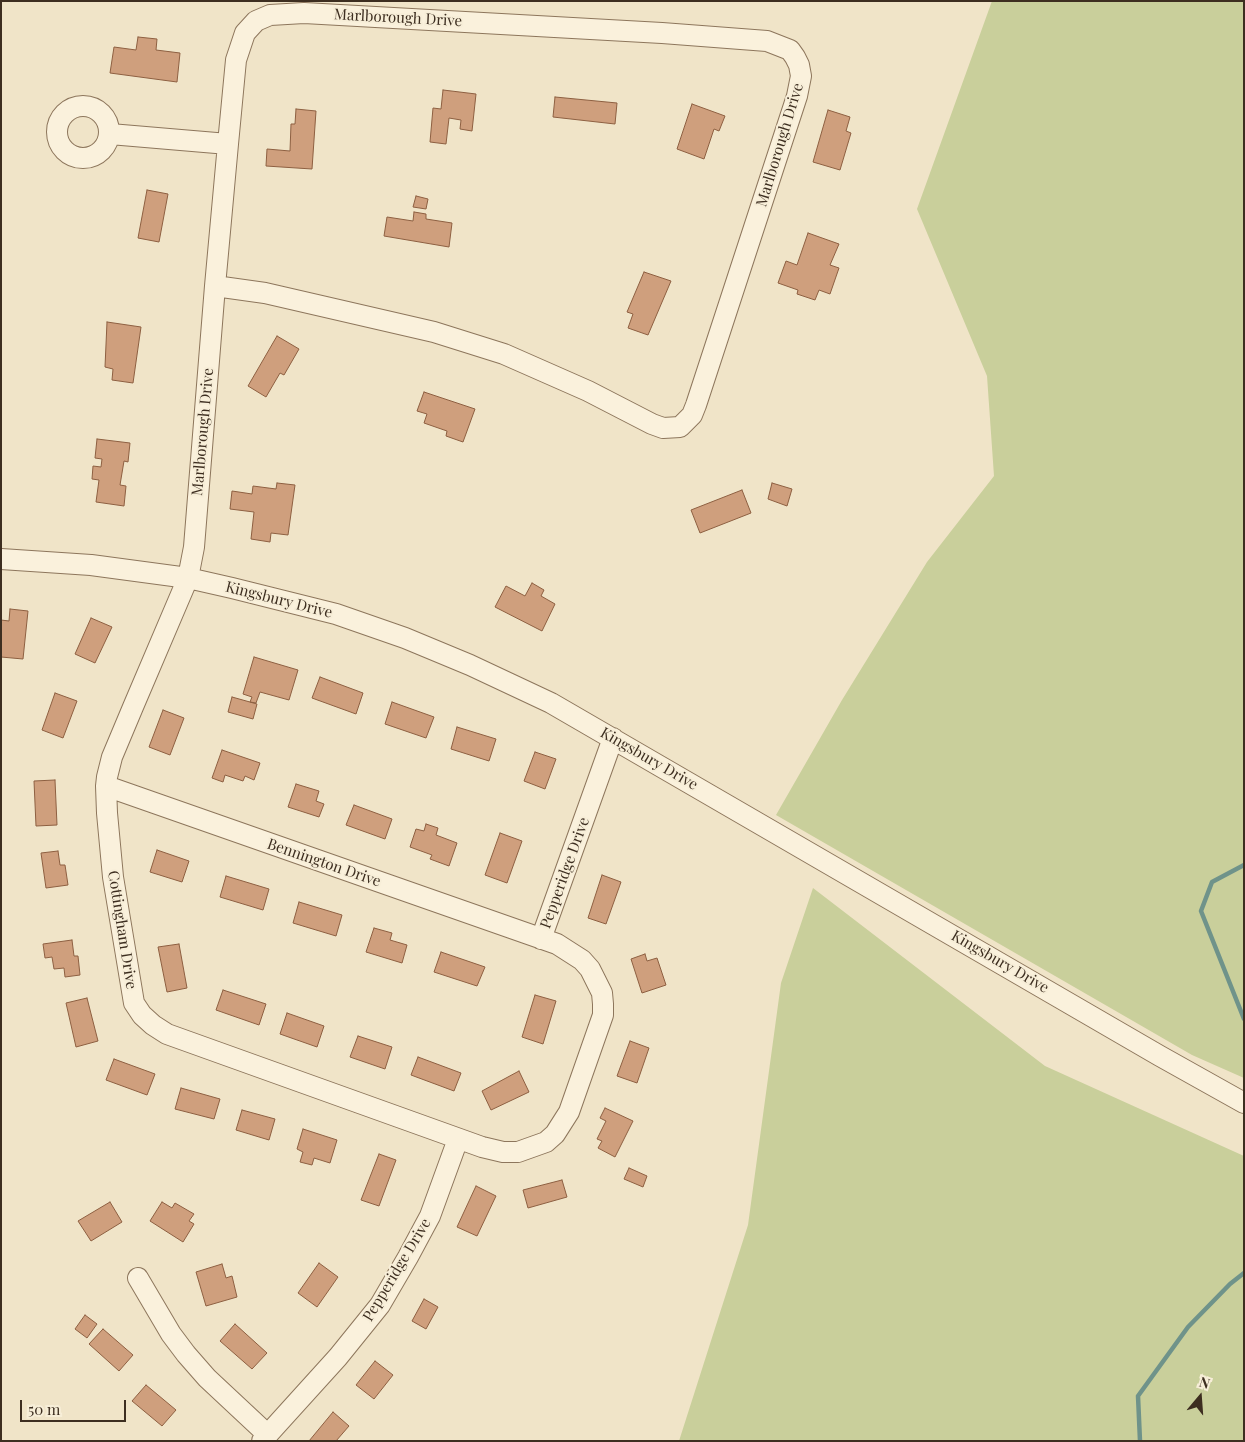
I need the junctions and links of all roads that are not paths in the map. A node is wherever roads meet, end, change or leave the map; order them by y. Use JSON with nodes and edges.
{"nodes":[{"id":1,"x":110,"y":134,"type":"dead end"},
{"id":2,"x":228,"y":144,"type":"junction"},
{"id":3,"x":216,"y":286,"type":"junction"},
{"id":4,"x":1,"y":559,"type":"edge"},
{"id":5,"x":188,"y":578,"type":"junction"},
{"id":6,"x":613,"y":738,"type":"junction"},
{"id":7,"x":106,"y":786,"type":"junction"},
{"id":8,"x":541,"y":939,"type":"junction"},
{"id":9,"x":1244,"y":1103,"type":"edge"},
{"id":10,"x":458,"y":1139,"type":"junction"},
{"id":11,"x":138,"y":1278,"type":"dead end"},
{"id":12,"x":265,"y":1438,"type":"edge"}],
"edges":[{"from":1,"to":2,"type":"street"},
{"from":2,"to":3,"type":"street","name":"Marlborough Drive"},
{"from":2,"to":3,"type":"street","name":"Marlborough Drive"},
{"from":3,"to":5,"type":"street","name":"Marlborough Drive"},
{"from":4,"to":5,"type":"street","name":"Kingsbury Drive"},
{"from":5,"to":6,"type":"street","name":"Kingsbury Drive"},
{"from":5,"to":7,"type":"street","name":"Cottingham Drive"},
{"from":6,"to":8,"type":"street","name":"Pepperidge Drive"},
{"from":6,"to":9,"type":"street","name":"Kingsbury Drive"},
{"from":7,"to":8,"type":"street","name":"Bennington Drive"},
{"from":7,"to":10,"type":"street","name":"Cottingham Drive"},
{"from":8,"to":10,"type":"street","name":"Pepperidge Drive"},
{"from":10,"to":12,"type":"street","name":"Pepperidge Drive"},
{"from":11,"to":12,"type":"street"}]}
